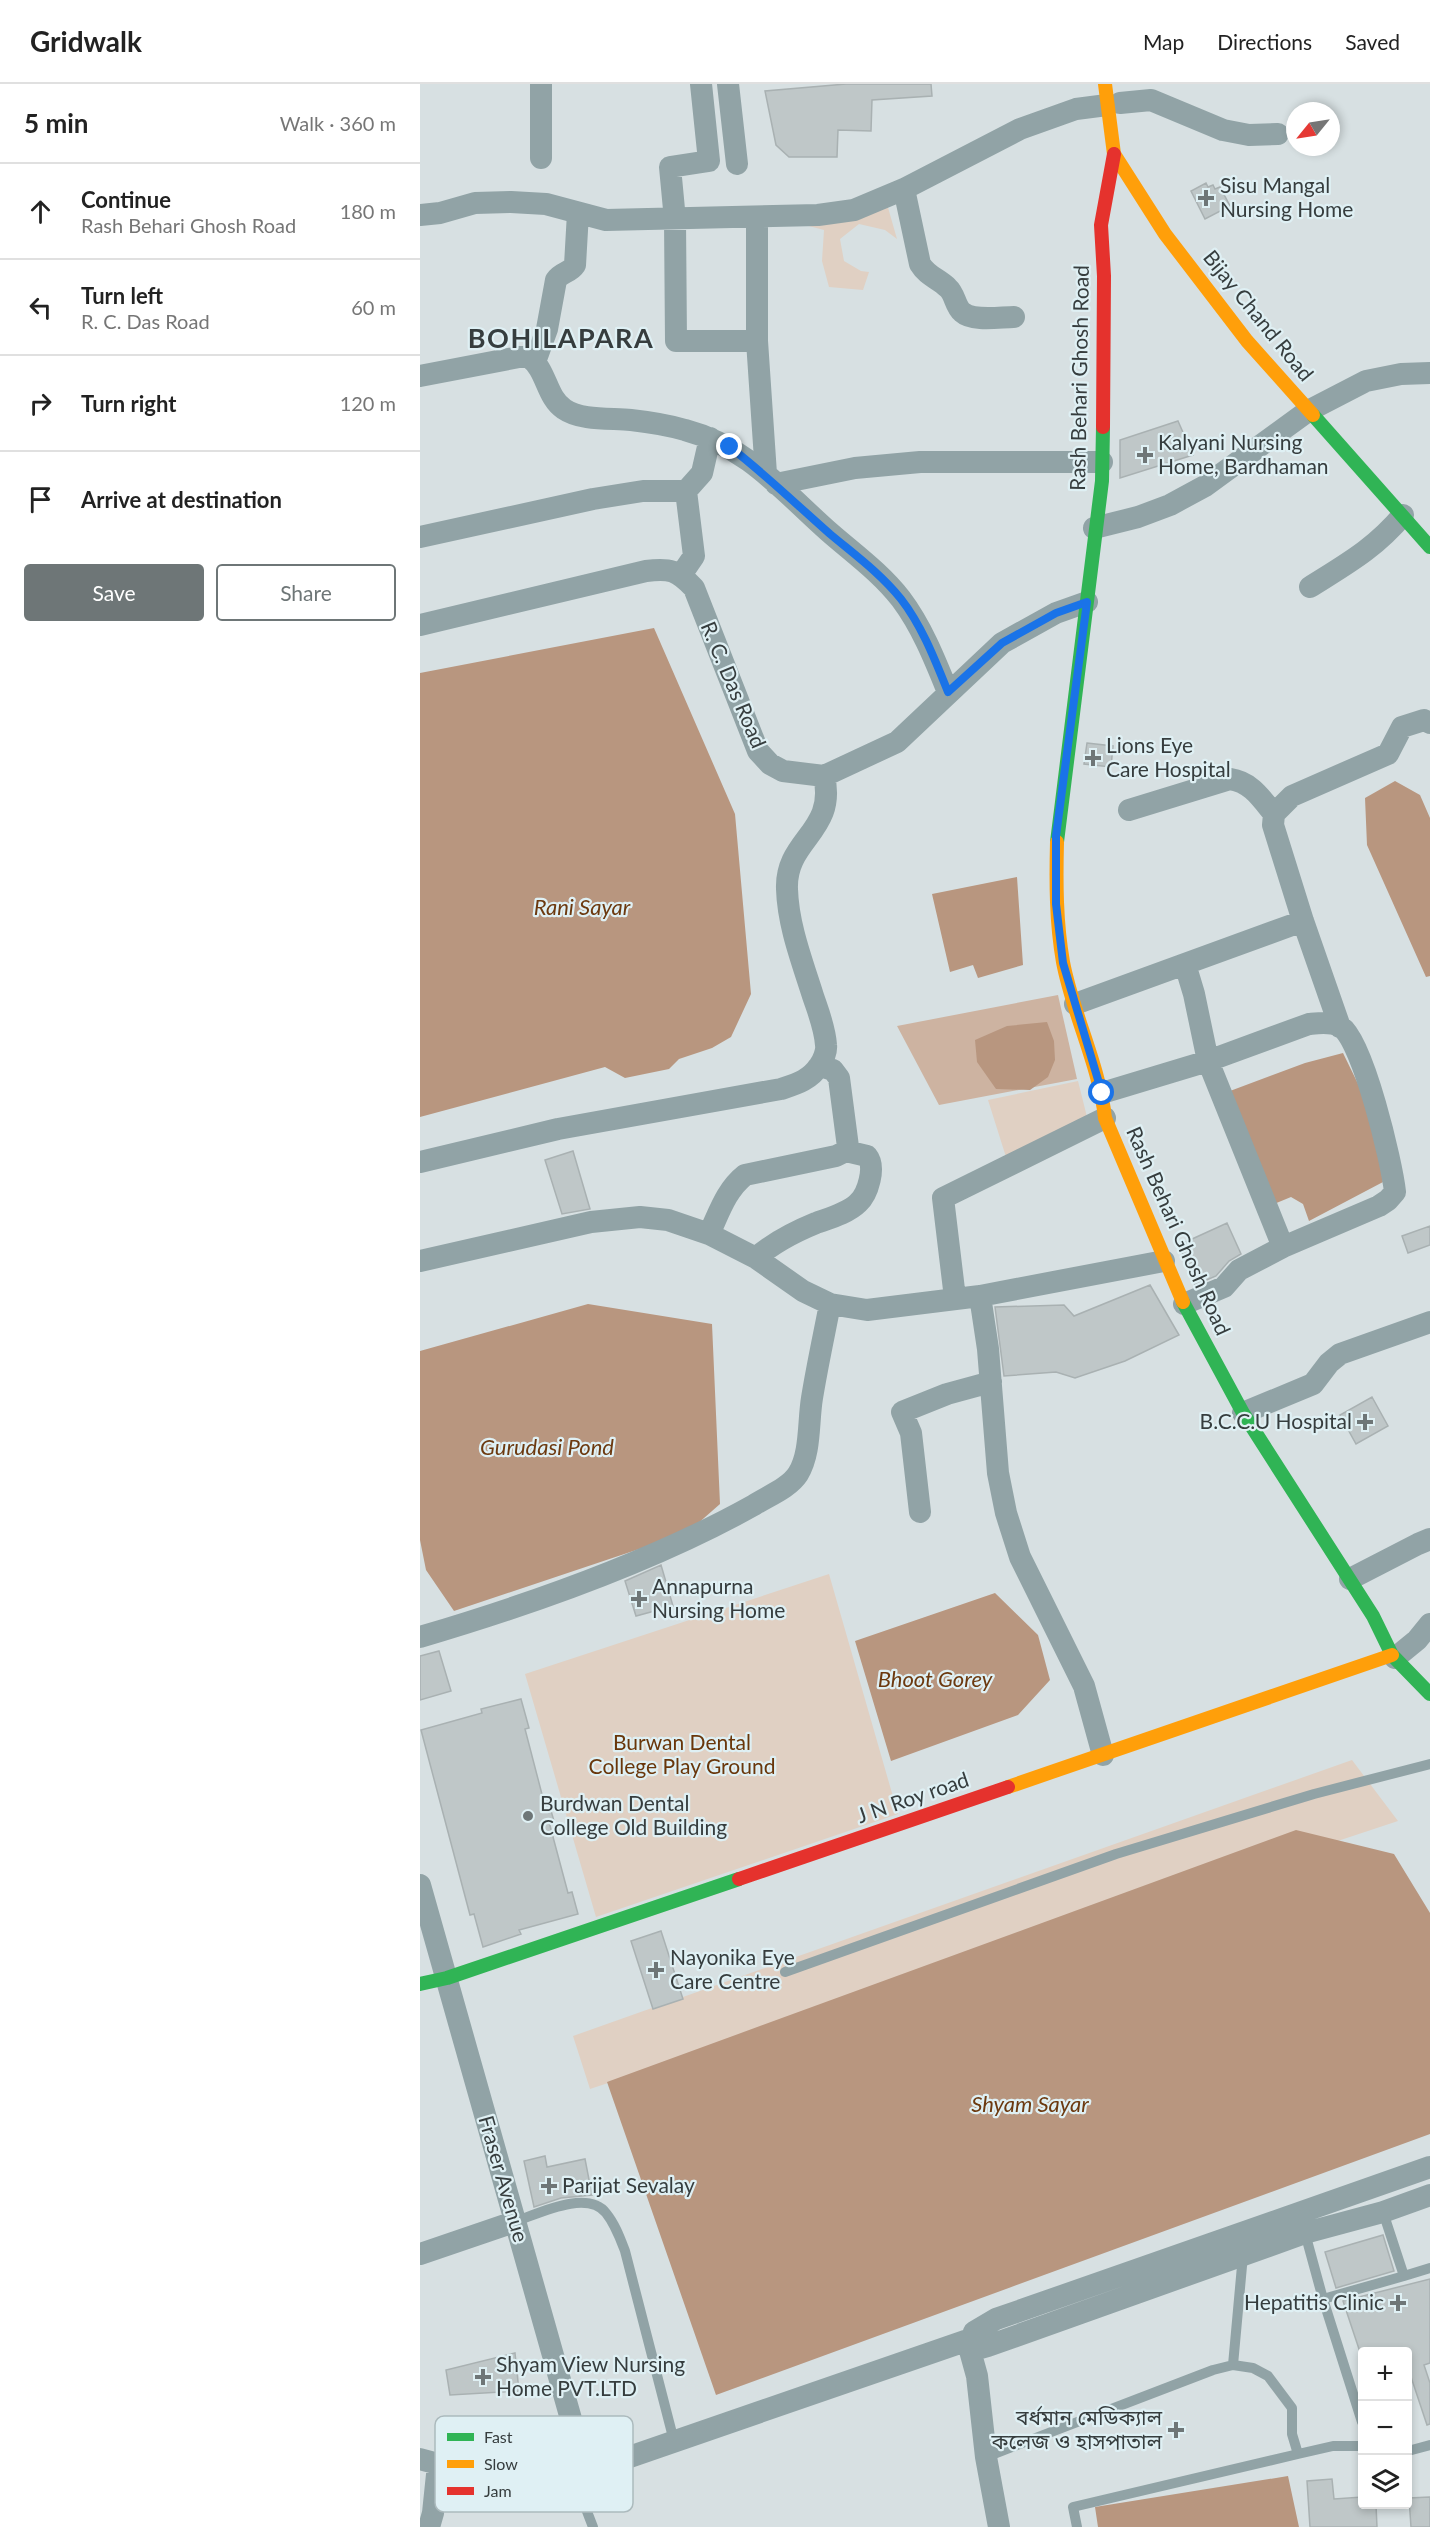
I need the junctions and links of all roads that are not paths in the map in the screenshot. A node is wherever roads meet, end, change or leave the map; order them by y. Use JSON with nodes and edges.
{"nodes":[{"id":1,"x":541,"y":84,"type":"edge"},
{"id":2,"x":701,"y":84,"type":"edge"},
{"id":3,"x":728,"y":84,"type":"edge"},
{"id":4,"x":1113,"y":94,"type":"edge"},
{"id":5,"x":1278,"y":134,"type":"dead end"},
{"id":6,"x":1114,"y":154,"type":"junction"},
{"id":7,"x":541,"y":158,"type":"dead end"},
{"id":8,"x":736,"y":164,"type":"dead end"},
{"id":9,"x":904,"y":189,"type":"junction"},
{"id":10,"x":578,"y":213,"type":"junction"},
{"id":11,"x":420,"y":215,"type":"edge"},
{"id":12,"x":1171,"y":216,"type":"dead end"},
{"id":13,"x":757,"y":217,"type":"junction"},
{"id":14,"x":675,"y":220,"type":"junction"},
{"id":15,"x":1191,"y":245,"type":"dead end"},
{"id":16,"x":1220,"y":282,"type":"dead end"},
{"id":17,"x":1014,"y":317,"type":"dead end"},
{"id":18,"x":757,"y":341,"type":"junction"},
{"id":19,"x":535,"y":362,"type":"junction"},
{"id":20,"x":1430,"y":373,"type":"edge"},
{"id":21,"x":420,"y":376,"type":"edge"},
{"id":22,"x":1319,"y":406,"type":"junction"},
{"id":23,"x":710,"y":438,"type":"junction"},
{"id":24,"x":1102,"y":462,"type":"junction"},
{"id":25,"x":771,"y":479,"type":"junction"},
{"id":26,"x":686,"y":491,"type":"junction"},
{"id":27,"x":1403,"y":515,"type":"junction"},
{"id":28,"x":1094,"y":528,"type":"junction"},
{"id":29,"x":420,"y":537,"type":"edge"},
{"id":30,"x":1430,"y":547,"type":"edge"},
{"id":31,"x":681,"y":575,"type":"junction"},
{"id":32,"x":1310,"y":587,"type":"dead end"},
{"id":33,"x":1087,"y":602,"type":"junction"},
{"id":34,"x":420,"y":625,"type":"edge"},
{"id":35,"x":948,"y":692,"type":"junction"},
{"id":36,"x":1430,"y":723,"type":"edge"},
{"id":37,"x":824,"y":776,"type":"junction"},
{"id":38,"x":1129,"y":810,"type":"dead end"},
{"id":39,"x":1274,"y":814,"type":"junction"},
{"id":40,"x":1303,"y":921,"type":"junction"},
{"id":41,"x":1185,"y":964,"type":"junction"},
{"id":42,"x":1075,"y":1004,"type":"junction"},
{"id":43,"x":1340,"y":1027,"type":"junction"},
{"id":44,"x":1208,"y":1061,"type":"junction"},
{"id":45,"x":820,"y":1066,"type":"junction"},
{"id":46,"x":1102,"y":1093,"type":"junction"},
{"id":47,"x":1105,"y":1118,"type":"junction"},
{"id":48,"x":846,"y":1151,"type":"junction"},
{"id":49,"x":420,"y":1162,"type":"edge"},
{"id":50,"x":709,"y":1234,"type":"junction"},
{"id":51,"x":1283,"y":1246,"type":"junction"},
{"id":52,"x":756,"y":1258,"type":"junction"},
{"id":53,"x":420,"y":1261,"type":"edge"},
{"id":54,"x":1164,"y":1261,"type":"junction"},
{"id":55,"x":980,"y":1296,"type":"junction"},
{"id":56,"x":955,"y":1298,"type":"junction"},
{"id":57,"x":830,"y":1304,"type":"junction"},
{"id":58,"x":1184,"y":1305,"type":"junction"},
{"id":59,"x":1430,"y":1322,"type":"edge"},
{"id":60,"x":991,"y":1382,"type":"junction"},
{"id":61,"x":1243,"y":1413,"type":"junction"},
{"id":62,"x":920,"y":1512,"type":"dead end"},
{"id":63,"x":1430,"y":1539,"type":"edge"},
{"id":64,"x":1350,"y":1579,"type":"junction"},
{"id":65,"x":1430,"y":1624,"type":"edge"},
{"id":66,"x":420,"y":1637,"type":"edge"},
{"id":67,"x":1394,"y":1656,"type":"junction"},
{"id":68,"x":1430,"y":1694,"type":"edge"},
{"id":69,"x":1103,"y":1755,"type":"junction"},
{"id":70,"x":1430,"y":1764,"type":"edge"},
{"id":71,"x":420,"y":1886,"type":"edge"},
{"id":72,"x":785,"y":1972,"type":"dead end"},
{"id":73,"x":447,"y":1978,"type":"junction"},
{"id":74,"x":420,"y":1984,"type":"edge"},
{"id":75,"x":1430,"y":2168,"type":"edge"},
{"id":76,"x":1430,"y":2195,"type":"edge"},
{"id":77,"x":1383,"y":2212,"type":"junction"},
{"id":78,"x":514,"y":2222,"type":"junction"},
{"id":79,"x":1305,"y":2233,"type":"junction"},
{"id":80,"x":420,"y":2254,"type":"edge"},
{"id":81,"x":1243,"y":2255,"type":"junction"},
{"id":82,"x":1430,"y":2268,"type":"edge"},
{"id":83,"x":1404,"y":2276,"type":"junction"},
{"id":84,"x":1323,"y":2299,"type":"junction"},
{"id":85,"x":970,"y":2343,"type":"junction"},
{"id":86,"x":1233,"y":2365,"type":"junction"},
{"id":87,"x":1358,"y":2409,"type":"edge"},
{"id":88,"x":564,"y":2416,"type":"edge"},
{"id":89,"x":674,"y":2441,"type":"junction"},
{"id":90,"x":1430,"y":2445,"type":"edge"},
{"id":91,"x":1358,"y":2446,"type":"edge"},
{"id":92,"x":1412,"y":2450,"type":"edge"},
{"id":93,"x":1298,"y":2454,"type":"junction"},
{"id":94,"x":633,"y":2455,"type":"edge"},
{"id":95,"x":986,"y":2457,"type":"junction"},
{"id":96,"x":429,"y":2462,"type":"edge"},
{"id":97,"x":589,"y":2512,"type":"edge"},
{"id":98,"x":429,"y":2527,"type":"edge"},
{"id":99,"x":593,"y":2527,"type":"edge"},
{"id":100,"x":999,"y":2527,"type":"edge"},
{"id":101,"x":1077,"y":2527,"type":"edge"}],
"edges":[{"from":1,"to":7,"type":"street"},
{"from":2,"to":14,"type":"street"},
{"from":3,"to":8,"type":"street"},
{"from":4,"to":5,"type":"street"},
{"from":4,"to":6,"type":"street","name":"Bijay Chand Road"},
{"from":4,"to":9,"type":"street"},
{"from":4,"to":12,"type":"street"},
{"from":6,"to":22,"type":"street","name":"Bijay Chand Road"},
{"from":6,"to":24,"type":"street","name":"Rash Behari Ghosh Road"},
{"from":9,"to":13,"type":"street"},
{"from":9,"to":17,"type":"street"},
{"from":10,"to":11,"type":"street"},
{"from":10,"to":14,"type":"street"},
{"from":10,"to":19,"type":"street"},
{"from":13,"to":14,"type":"street"},
{"from":13,"to":18,"type":"street"},
{"from":14,"to":18,"type":"street"},
{"from":15,"to":16,"type":"street","name":"Bijay Chand Road"},
{"from":18,"to":25,"type":"street"},
{"from":19,"to":21,"type":"street"},
{"from":19,"to":23,"type":"street"},
{"from":20,"to":22,"type":"street"},
{"from":22,"to":27,"type":"street","name":"Bijay Chand Road"},
{"from":22,"to":28,"type":"street"},
{"from":23,"to":25,"type":"street"},
{"from":23,"to":26,"type":"street"},
{"from":24,"to":25,"type":"street"},
{"from":24,"to":28,"type":"street","name":"Rash Behari Ghosh Road"},
{"from":25,"to":35,"type":"street"},
{"from":26,"to":29,"type":"street"},
{"from":26,"to":31,"type":"street"},
{"from":27,"to":30,"type":"street","name":"Bijay Chand Road"},
{"from":27,"to":32,"type":"street"},
{"from":28,"to":33,"type":"street","name":"Rash Behari Ghosh Road"},
{"from":31,"to":34,"type":"street"},
{"from":31,"to":37,"type":"street","name":"R. C. Das Road"},
{"from":33,"to":35,"type":"street"},
{"from":33,"to":42,"type":"street","name":"Rash Behari Ghosh Road"},
{"from":35,"to":37,"type":"street"},
{"from":36,"to":39,"type":"street"},
{"from":37,"to":45,"type":"street"},
{"from":38,"to":39,"type":"street"},
{"from":39,"to":40,"type":"street"},
{"from":40,"to":41,"type":"street"},
{"from":40,"to":43,"type":"street"},
{"from":41,"to":42,"type":"street"},
{"from":41,"to":44,"type":"street"},
{"from":42,"to":46,"type":"street","name":"Rash Behari Ghosh Road"},
{"from":43,"to":44,"type":"street"},
{"from":43,"to":51,"type":"street"},
{"from":44,"to":46,"type":"street"},
{"from":44,"to":51,"type":"street"},
{"from":45,"to":48,"type":"street"},
{"from":45,"to":49,"type":"street"},
{"from":46,"to":47,"type":"street","name":"Rash Behari Ghosh Road"},
{"from":47,"to":54,"type":"street","name":"Rash Behari Ghosh Road"},
{"from":47,"to":56,"type":"street"},
{"from":48,"to":50,"type":"street"},
{"from":48,"to":52,"type":"street"},
{"from":50,"to":52,"type":"street"},
{"from":50,"to":53,"type":"street"},
{"from":51,"to":58,"type":"street"},
{"from":52,"to":57,"type":"street"},
{"from":54,"to":55,"type":"street"},
{"from":54,"to":58,"type":"street","name":"Rash Behari Ghosh Road"},
{"from":55,"to":56,"type":"street"},
{"from":55,"to":60,"type":"street"},
{"from":56,"to":57,"type":"street"},
{"from":57,"to":66,"type":"street"},
{"from":58,"to":61,"type":"street","name":"Rash Behari Ghosh Road"},
{"from":59,"to":61,"type":"street"},
{"from":60,"to":62,"type":"street"},
{"from":60,"to":69,"type":"street"},
{"from":61,"to":64,"type":"street","name":"Rash Behari Ghosh Road"},
{"from":63,"to":64,"type":"street"},
{"from":64,"to":67,"type":"street","name":"Rash Behari Ghosh Road"},
{"from":65,"to":67,"type":"street"},
{"from":67,"to":68,"type":"street","name":"Rash Behari Ghosh Road"},
{"from":67,"to":69,"type":"street","name":"J N Roy road"},
{"from":69,"to":73,"type":"street","name":"J N Roy road"},
{"from":70,"to":72,"type":"lane"},
{"from":71,"to":73,"type":"street","name":"Fraser Avenue"},
{"from":73,"to":74,"type":"street","name":"J N Roy road"},
{"from":73,"to":78,"type":"street","name":"Fraser Avenue"},
{"from":75,"to":85,"type":"street"},
{"from":76,"to":77,"type":"street"},
{"from":77,"to":79,"type":"street"},
{"from":77,"to":83,"type":"lane"},
{"from":78,"to":80,"type":"street"},
{"from":78,"to":88,"type":"street","name":"Fraser Avenue"},
{"from":78,"to":89,"type":"lane"},
{"from":79,"to":81,"type":"street"},
{"from":79,"to":84,"type":"lane"},
{"from":81,"to":85,"type":"street"},
{"from":81,"to":86,"type":"lane"},
{"from":82,"to":83,"type":"lane"},
{"from":83,"to":84,"type":"lane"},
{"from":84,"to":87,"type":"lane"},
{"from":85,"to":89,"type":"street"},
{"from":85,"to":95,"type":"street"},
{"from":86,"to":93,"type":"lane"},
{"from":86,"to":95,"type":"lane"},
{"from":89,"to":94,"type":"street"},
{"from":90,"to":92,"type":"lane"},
{"from":91,"to":93,"type":"lane"},
{"from":93,"to":101,"type":"lane"},
{"from":95,"to":100,"type":"street"},
{"from":96,"to":98,"type":"street"},
{"from":97,"to":99,"type":"lane"}]}
